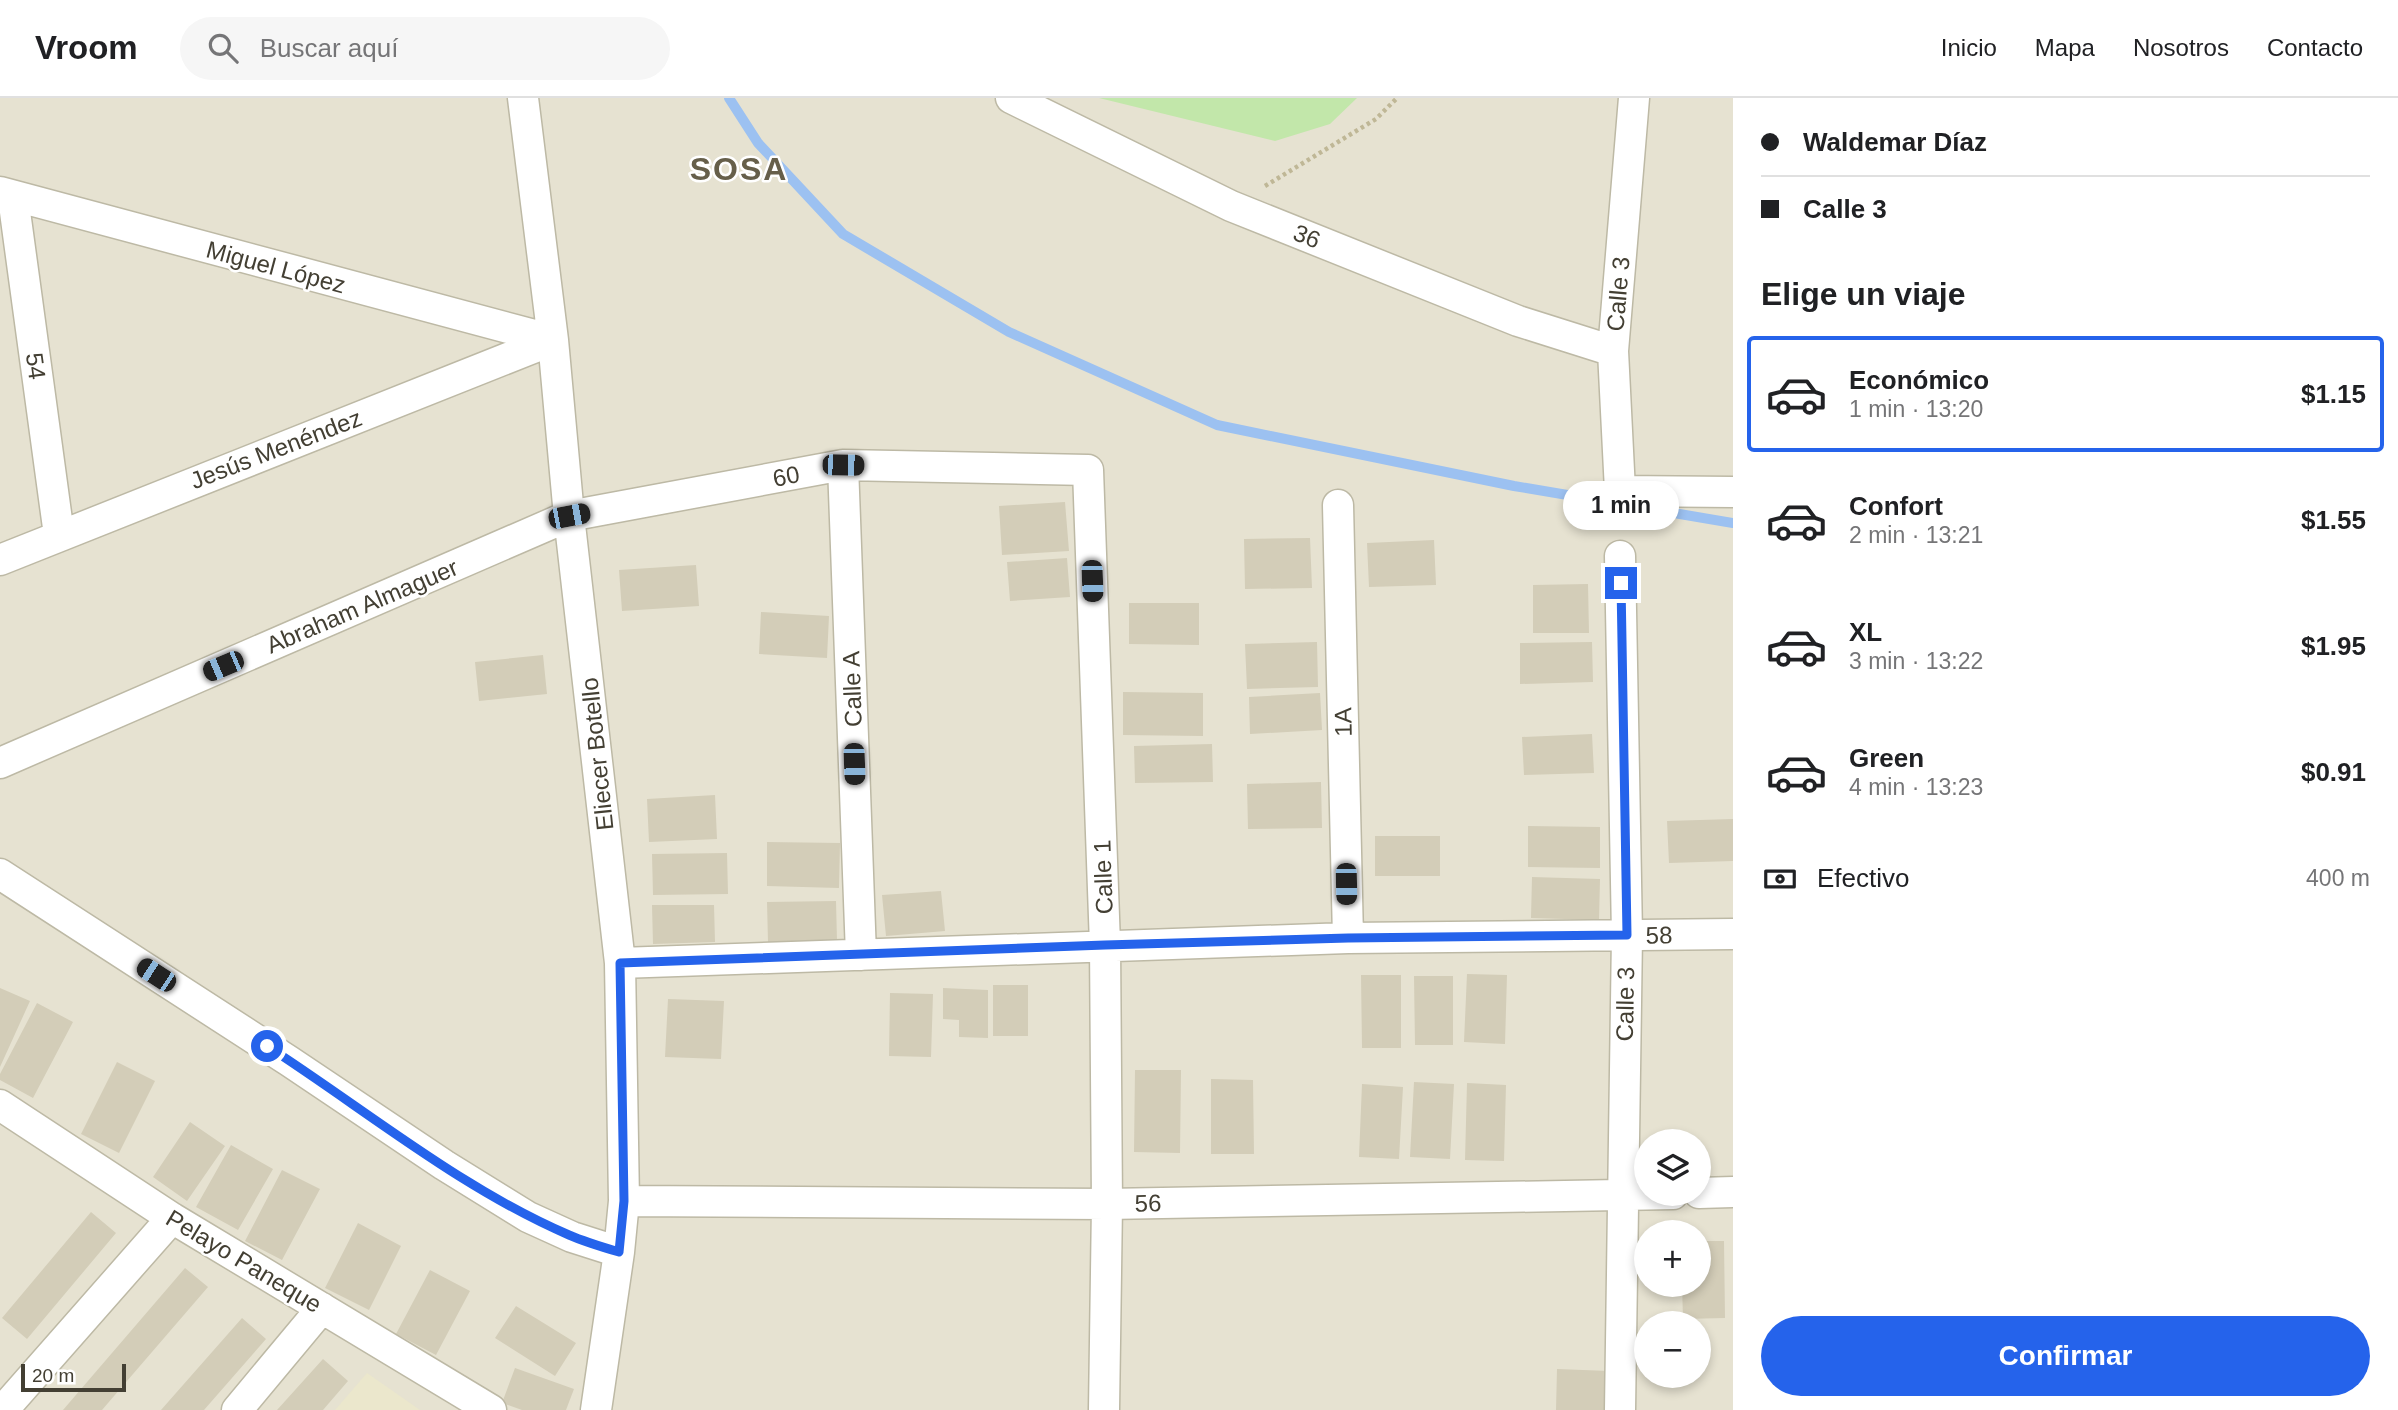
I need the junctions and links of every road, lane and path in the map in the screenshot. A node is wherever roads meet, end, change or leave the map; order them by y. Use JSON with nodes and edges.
{"nodes":[{"id":1,"x":523,"y":98,"type":"edge"},
{"id":2,"x":1011,"y":98,"type":"edge"},
{"id":3,"x":1397,"y":98,"type":"edge"},
{"id":4,"x":1634,"y":98,"type":"edge"},
{"id":5,"x":7,"y":195,"type":"edge"},
{"id":6,"x":1231,"y":206,"type":"junction"},
{"id":7,"x":553,"y":340,"type":"junction"},
{"id":8,"x":1613,"y":351,"type":"junction"},
{"id":9,"x":843,"y":465,"type":"junction"},
{"id":10,"x":1088,"y":470,"type":"joint"},
{"id":11,"x":1733,"y":492,"type":"edge"},
{"id":12,"x":1338,"y":505,"type":"dead end"},
{"id":13,"x":569,"y":516,"type":"junction"},
{"id":14,"x":59,"y":535,"type":"junction"},
{"id":15,"x":1620,"y":556,"type":"dead end"},
{"id":16,"x":0,"y":560,"type":"edge"},
{"id":17,"x":0,"y":763,"type":"edge"},
{"id":18,"x":0,"y":874,"type":"edge"},
{"id":19,"x":1733,"y":934,"type":"edge"},
{"id":20,"x":1627,"y":935,"type":"junction"},
{"id":21,"x":1348,"y":938,"type":"junction"},
{"id":22,"x":1105,"y":945,"type":"junction"},
{"id":23,"x":861,"y":955,"type":"junction"},
{"id":24,"x":620,"y":963,"type":"junction"},
{"id":25,"x":0,"y":1105,"type":"edge"},
{"id":26,"x":1733,"y":1192,"type":"edge"},
{"id":27,"x":1711,"y":1193,"type":"edge"},
{"id":28,"x":1622,"y":1195,"type":"junction"},
{"id":29,"x":1634,"y":1195,"type":"edge"},
{"id":30,"x":624,"y":1201,"type":"junction"},
{"id":31,"x":1107,"y":1204,"type":"junction"},
{"id":32,"x":172,"y":1218,"type":"junction"},
{"id":33,"x":619,"y":1252,"type":"junction"},
{"id":34,"x":322,"y":1308,"type":"junction"},
{"id":35,"x":3,"y":1410,"type":"edge"},
{"id":36,"x":237,"y":1410,"type":"edge"},
{"id":37,"x":491,"y":1410,"type":"edge"},
{"id":38,"x":596,"y":1410,"type":"edge"},
{"id":39,"x":1104,"y":1410,"type":"edge"},
{"id":40,"x":1620,"y":1410,"type":"edge"}],
"edges":[{"from":1,"to":7,"type":"street","name":"Eliecer Botello"},
{"from":2,"to":6,"type":"street","name":"36"},
{"from":3,"to":6,"type":"path"},
{"from":4,"to":8,"type":"street","name":"Calle 3"},
{"from":5,"to":7,"type":"street","name":"Miguel López"},
{"from":5,"to":14,"type":"street","name":"54"},
{"from":6,"to":8,"type":"street","name":"36"},
{"from":7,"to":13,"type":"street","name":"Eliecer Botello"},
{"from":7,"to":14,"type":"street","name":"Jesús Menéndez"},
{"from":8,"to":11,"type":"street","name":"Calle 3"},
{"from":9,"to":10,"type":"street","name":"60"},
{"from":9,"to":13,"type":"street","name":"60"},
{"from":9,"to":23,"type":"street","name":"Calle A"},
{"from":10,"to":22,"type":"street","name":"Calle 1"},
{"from":12,"to":21,"type":"street","name":"1A"},
{"from":13,"to":17,"type":"street","name":"Abraham Almaguer"},
{"from":13,"to":24,"type":"street","name":"Eliecer Botello"},
{"from":14,"to":16,"type":"street","name":"Jesús Menéndez"},
{"from":15,"to":20,"type":"street","name":"Calle 3"},
{"from":18,"to":33,"type":"street"},
{"from":19,"to":20,"type":"street","name":"58"},
{"from":20,"to":21,"type":"street","name":"58"},
{"from":20,"to":28,"type":"street","name":"Calle 3"},
{"from":21,"to":22,"type":"street","name":"58"},
{"from":22,"to":23,"type":"street","name":"58"},
{"from":22,"to":31,"type":"street","name":"Calle 1"},
{"from":23,"to":24,"type":"street","name":"58"},
{"from":24,"to":30,"type":"street","name":"Eliecer Botello"},
{"from":25,"to":32,"type":"street","name":"Pelayo Paneque"},
{"from":26,"to":27,"type":"street"},
{"from":28,"to":29,"type":"street","name":"56"},
{"from":28,"to":31,"type":"street","name":"56"},
{"from":28,"to":40,"type":"street","name":"Calle 3"},
{"from":30,"to":31,"type":"street","name":"56"},
{"from":30,"to":33,"type":"street","name":"Eliecer Botello"},
{"from":31,"to":39,"type":"street","name":"Calle 1"},
{"from":32,"to":34,"type":"street","name":"Pelayo Paneque"},
{"from":32,"to":35,"type":"street"},
{"from":33,"to":38,"type":"street","name":"Eliecer Botello"},
{"from":34,"to":36,"type":"street"},
{"from":34,"to":37,"type":"street","name":"Pelayo Paneque"}]}
